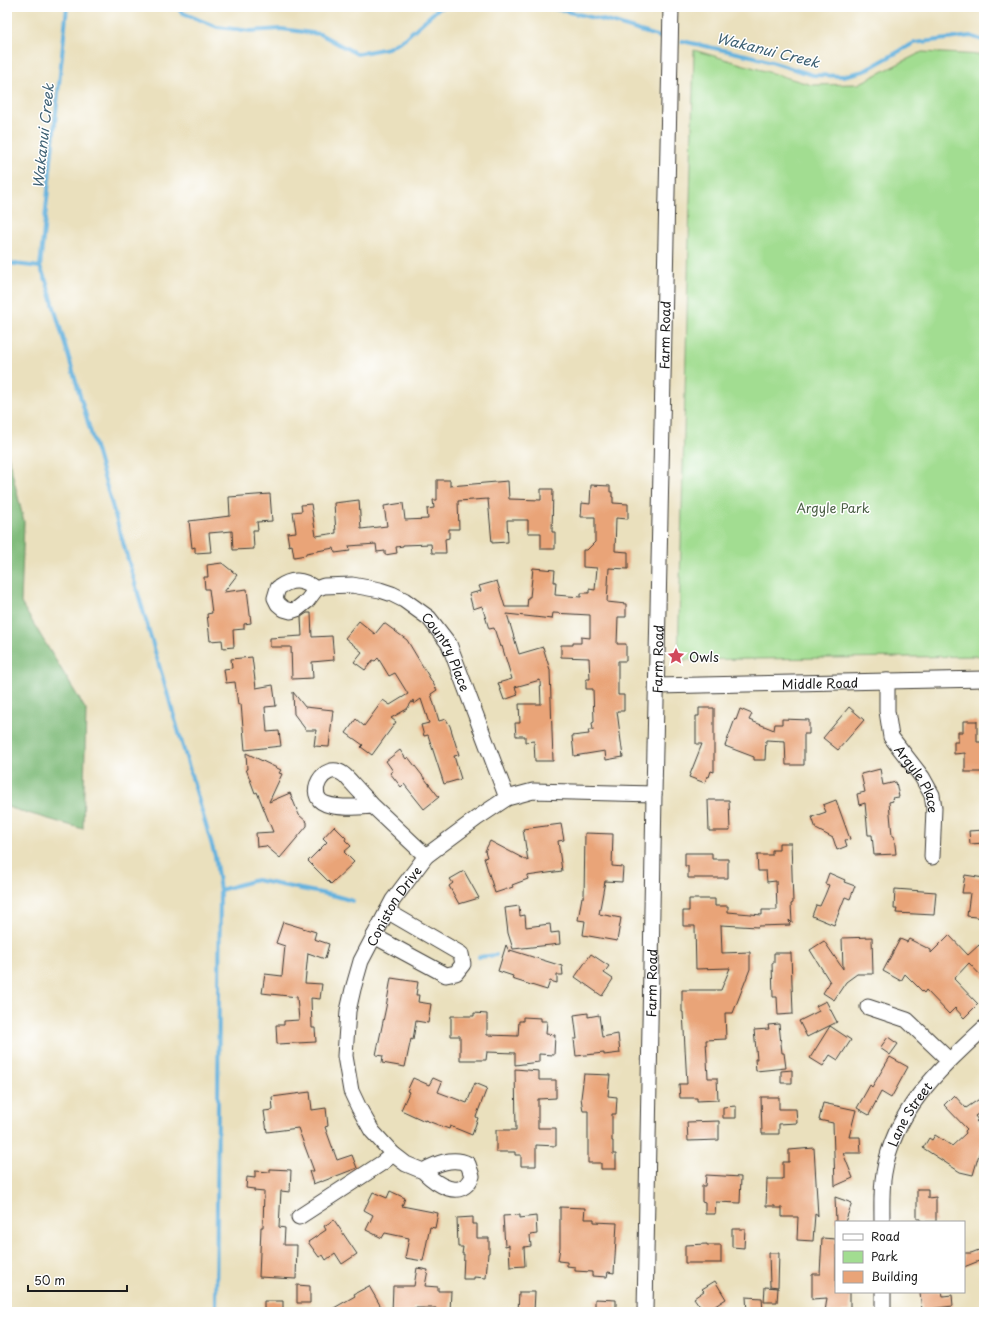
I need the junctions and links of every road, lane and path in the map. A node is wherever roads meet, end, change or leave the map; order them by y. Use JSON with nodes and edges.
{"nodes":[{"id":1,"x":671,"y":7,"type":"edge"},
{"id":2,"x":316,"y":589,"type":"dead end"},
{"id":3,"x":984,"y":679,"type":"edge"},
{"id":4,"x":887,"y":681,"type":"junction"},
{"id":5,"x":657,"y":686,"type":"junction"},
{"id":6,"x":654,"y":794,"type":"junction"},
{"id":7,"x":507,"y":798,"type":"junction"},
{"id":8,"x":373,"y":806,"type":"dead end"},
{"id":9,"x":426,"y":856,"type":"junction"},
{"id":10,"x":932,"y":857,"type":"dead end"},
{"id":11,"x":387,"y":911,"type":"junction"},
{"id":12,"x":374,"y":936,"type":"junction"},
{"id":13,"x":868,"y":1007,"type":"dead end"},
{"id":14,"x":984,"y":1028,"type":"edge"},
{"id":15,"x":949,"y":1060,"type":"junction"},
{"id":16,"x":393,"y":1154,"type":"junction"},
{"id":17,"x":423,"y":1171,"type":"dead end"},
{"id":18,"x":299,"y":1217,"type":"dead end"},
{"id":19,"x":882,"y":1221,"type":"edge"},
{"id":20,"x":883,"y":1293,"type":"edge"},
{"id":21,"x":645,"y":1312,"type":"edge"},
{"id":22,"x":883,"y":1312,"type":"edge"}],
"edges":[{"from":1,"to":5,"type":"street","name":"Farm Road"},
{"from":2,"to":7,"type":"street","name":"Country Place"},
{"from":3,"to":4,"type":"street","name":"Middle Road"},
{"from":4,"to":5,"type":"street","name":"Middle Road"},
{"from":4,"to":10,"type":"street","name":"Argyle Place"},
{"from":5,"to":6,"type":"street","name":"Farm Road"},
{"from":6,"to":7,"type":"street","name":"Coniston Drive"},
{"from":6,"to":21,"type":"street","name":"Farm Road"},
{"from":7,"to":9,"type":"street","name":"Coniston Drive"},
{"from":8,"to":9,"type":"street"},
{"from":9,"to":11,"type":"street","name":"Coniston Drive"},
{"from":11,"to":12,"type":"street","name":"Coniston Drive"},
{"from":11,"to":12,"type":"street"},
{"from":12,"to":16,"type":"street","name":"Coniston Drive"},
{"from":13,"to":15,"type":"street"},
{"from":14,"to":15,"type":"street","name":"Lane Street"},
{"from":15,"to":19,"type":"street","name":"Lane Street"},
{"from":16,"to":17,"type":"street","name":"Coniston Drive"},
{"from":16,"to":18,"type":"street"},
{"from":20,"to":22,"type":"street"}]}
